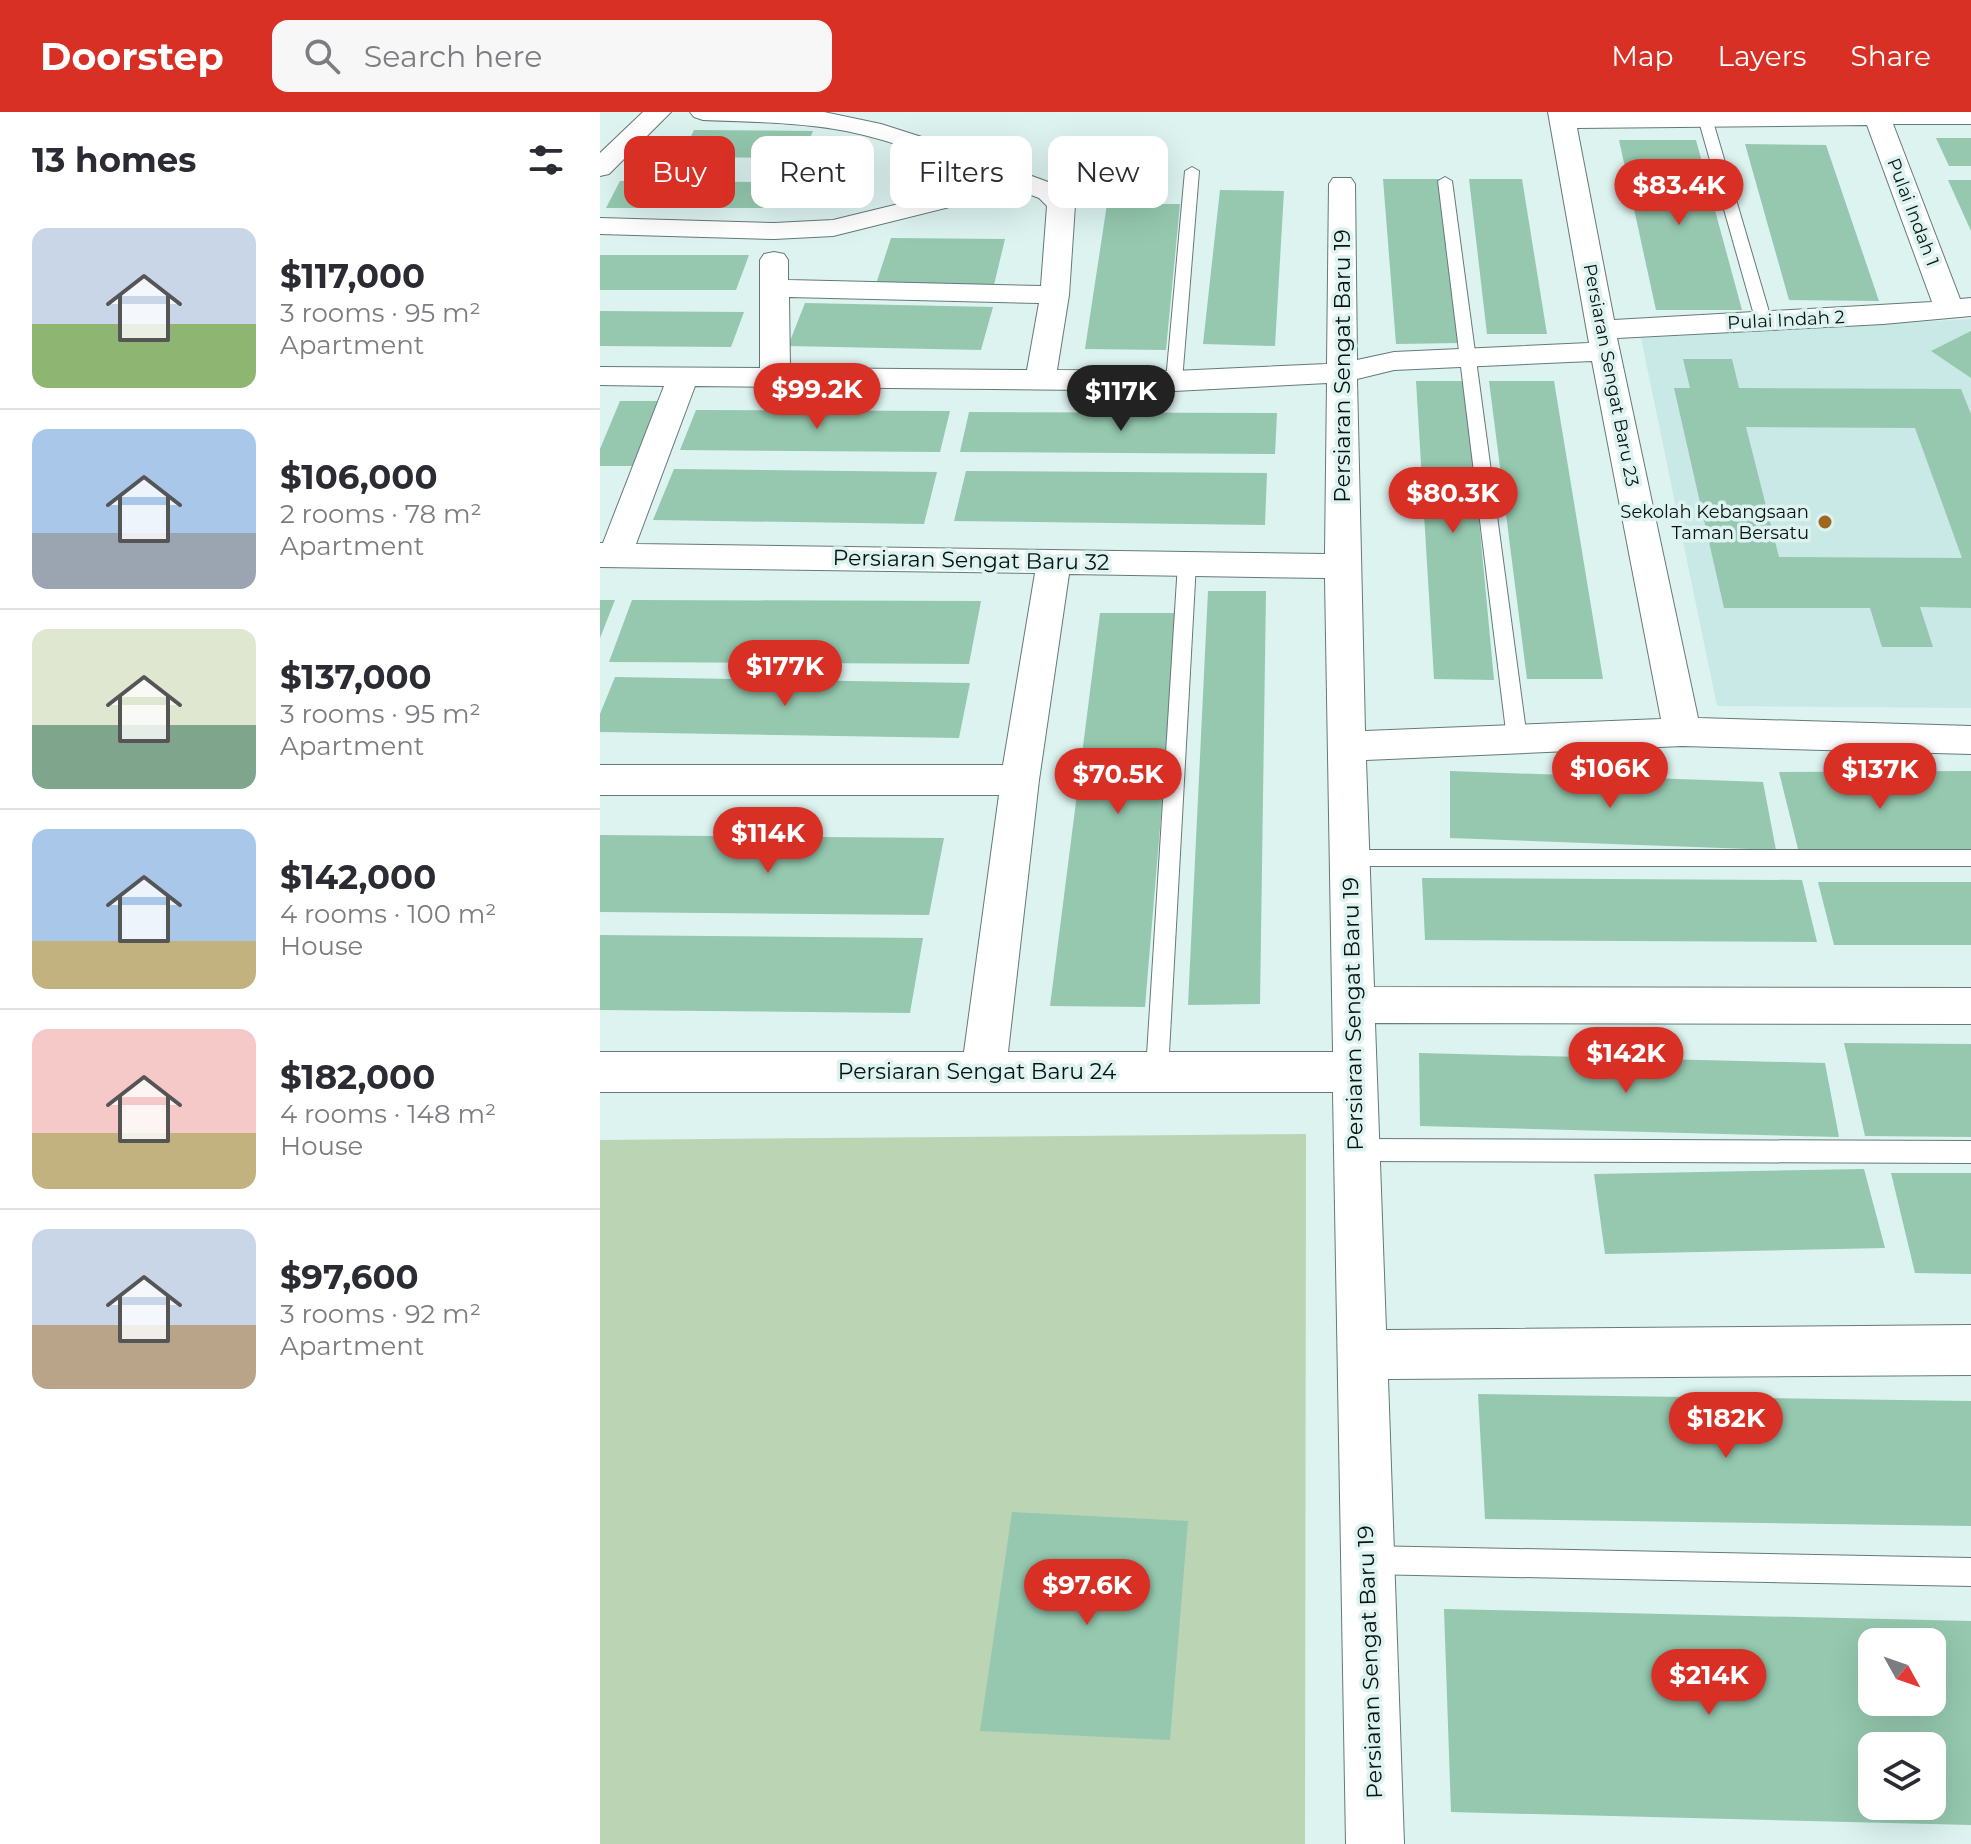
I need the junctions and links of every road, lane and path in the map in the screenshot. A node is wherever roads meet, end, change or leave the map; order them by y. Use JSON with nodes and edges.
{"nodes":[{"id":1,"x":658,"y":112,"type":"edge"},
{"id":2,"x":703,"y":112,"type":"edge"},
{"id":3,"x":1562,"y":116,"type":"edge"},
{"id":4,"x":1877,"y":116,"type":"junction"},
{"id":5,"x":1971,"y":116,"type":"edge"},
{"id":6,"x":1705,"y":118,"type":"junction"},
{"id":7,"x":890,"y":136,"type":"edge"},
{"id":8,"x":600,"y":168,"type":"edge"},
{"id":9,"x":1192,"y":171,"type":"dead end"},
{"id":10,"x":1445,"y":181,"type":"dead end"},
{"id":11,"x":1342,"y":184,"type":"dead end"},
{"id":12,"x":1032,"y":186,"type":"edge"},
{"id":13,"x":914,"y":208,"type":"edge"},
{"id":14,"x":600,"y":226,"type":"edge"},
{"id":15,"x":774,"y":231,"type":"junction"},
{"id":16,"x":774,"y":288,"type":"junction"},
{"id":17,"x":1055,"y":295,"type":"junction"},
{"id":18,"x":1960,"y":308,"type":"edge"},
{"id":19,"x":1764,"y":322,"type":"junction"},
{"id":20,"x":1603,"y":340,"type":"junction"},
{"id":21,"x":1469,"y":358,"type":"junction"},
{"id":22,"x":1341,"y":373,"type":"junction"},
{"id":23,"x":600,"y":376,"type":"edge"},
{"id":24,"x":683,"y":377,"type":"junction"},
{"id":25,"x":775,"y":378,"type":"junction"},
{"id":26,"x":1040,"y":381,"type":"junction"},
{"id":27,"x":1174,"y":381,"type":"junction"},
{"id":28,"x":608,"y":555,"type":"edge"},
{"id":29,"x":1054,"y":561,"type":"junction"},
{"id":30,"x":1187,"y":563,"type":"junction"},
{"id":31,"x":1342,"y":566,"type":"junction"},
{"id":32,"x":1682,"y":732,"type":"junction"},
{"id":33,"x":1517,"y":739,"type":"junction"},
{"id":34,"x":1971,"y":740,"type":"edge"},
{"id":35,"x":1346,"y":746,"type":"junction"},
{"id":36,"x":600,"y":780,"type":"edge"},
{"id":37,"x":1020,"y":780,"type":"junction"},
{"id":38,"x":1349,"y":858,"type":"junction"},
{"id":39,"x":1971,"y":858,"type":"edge"},
{"id":40,"x":1353,"y":1005,"type":"junction"},
{"id":41,"x":1971,"y":1006,"type":"edge"},
{"id":42,"x":984,"y":1070,"type":"junction"},
{"id":43,"x":1157,"y":1071,"type":"junction"},
{"id":44,"x":600,"y":1072,"type":"edge"},
{"id":45,"x":1354,"y":1072,"type":"junction"},
{"id":46,"x":1356,"y":1150,"type":"junction"},
{"id":47,"x":1971,"y":1152,"type":"edge"},
{"id":48,"x":1971,"y":1350,"type":"edge"},
{"id":49,"x":1362,"y":1355,"type":"junction"},
{"id":50,"x":1367,"y":1560,"type":"junction"},
{"id":51,"x":1971,"y":1572,"type":"edge"},
{"id":52,"x":1375,"y":1844,"type":"edge"}],
"edges":[{"from":1,"to":8,"type":"street"},
{"from":2,"to":7,"type":"street"},
{"from":3,"to":6,"type":"street"},
{"from":3,"to":20,"type":"street","name":"Persiaran Sengat Baru 23"},
{"from":4,"to":5,"type":"street"},
{"from":4,"to":6,"type":"street"},
{"from":4,"to":18,"type":"street","name":"Pulai Indah 1"},
{"from":6,"to":19,"type":"lane"},
{"from":9,"to":27,"type":"lane"},
{"from":10,"to":21,"type":"lane"},
{"from":11,"to":22,"type":"street","name":"Persiaran Sengat Baru 19"},
{"from":12,"to":17,"type":"street"},
{"from":13,"to":15,"type":"street"},
{"from":14,"to":15,"type":"street"},
{"from":15,"to":16,"type":"street"},
{"from":16,"to":17,"type":"street"},
{"from":16,"to":25,"type":"street"},
{"from":17,"to":26,"type":"street"},
{"from":18,"to":19,"type":"street","name":"Pulai Indah 2"},
{"from":19,"to":20,"type":"street","name":"Pulai Indah 2"},
{"from":20,"to":21,"type":"street","name":"Pulai Indah 2"},
{"from":20,"to":32,"type":"street","name":"Persiaran Sengat Baru 23"},
{"from":21,"to":22,"type":"street","name":"Pulai Indah 2"},
{"from":21,"to":33,"type":"lane"},
{"from":22,"to":27,"type":"street","name":"Pulai Indah 2"},
{"from":22,"to":31,"type":"street","name":"Persiaran Sengat Baru 19"},
{"from":23,"to":24,"type":"street","name":"Pulai Indah 2"},
{"from":24,"to":25,"type":"street","name":"Pulai Indah 2"},
{"from":24,"to":28,"type":"street"},
{"from":25,"to":26,"type":"street","name":"Pulai Indah 2"},
{"from":26,"to":27,"type":"street","name":"Pulai Indah 2"},
{"from":28,"to":29,"type":"street","name":"Persiaran Sengat Baru 32"},
{"from":29,"to":30,"type":"street","name":"Persiaran Sengat Baru 32"},
{"from":29,"to":37,"type":"street"},
{"from":30,"to":31,"type":"street","name":"Persiaran Sengat Baru 32"},
{"from":30,"to":43,"type":"lane"},
{"from":31,"to":35,"type":"street","name":"Persiaran Sengat Baru 19"},
{"from":32,"to":33,"type":"street"},
{"from":32,"to":34,"type":"street"},
{"from":33,"to":35,"type":"street"},
{"from":35,"to":38,"type":"street","name":"Persiaran Sengat Baru 19"},
{"from":36,"to":37,"type":"street"},
{"from":37,"to":42,"type":"street"},
{"from":38,"to":39,"type":"lane"},
{"from":38,"to":40,"type":"street","name":"Persiaran Sengat Baru 19"},
{"from":40,"to":41,"type":"street"},
{"from":40,"to":45,"type":"street","name":"Persiaran Sengat Baru 19"},
{"from":42,"to":43,"type":"street","name":"Persiaran Sengat Baru 24"},
{"from":42,"to":44,"type":"street","name":"Persiaran Sengat Baru 24"},
{"from":43,"to":45,"type":"street","name":"Persiaran Sengat Baru 24"},
{"from":45,"to":46,"type":"street","name":"Persiaran Sengat Baru 19"},
{"from":46,"to":47,"type":"lane"},
{"from":46,"to":49,"type":"street","name":"Persiaran Sengat Baru 19"},
{"from":48,"to":49,"type":"street"},
{"from":49,"to":50,"type":"street","name":"Persiaran Sengat Baru 19"},
{"from":50,"to":51,"type":"lane"},
{"from":50,"to":52,"type":"street","name":"Persiaran Sengat Baru 19"}]}
